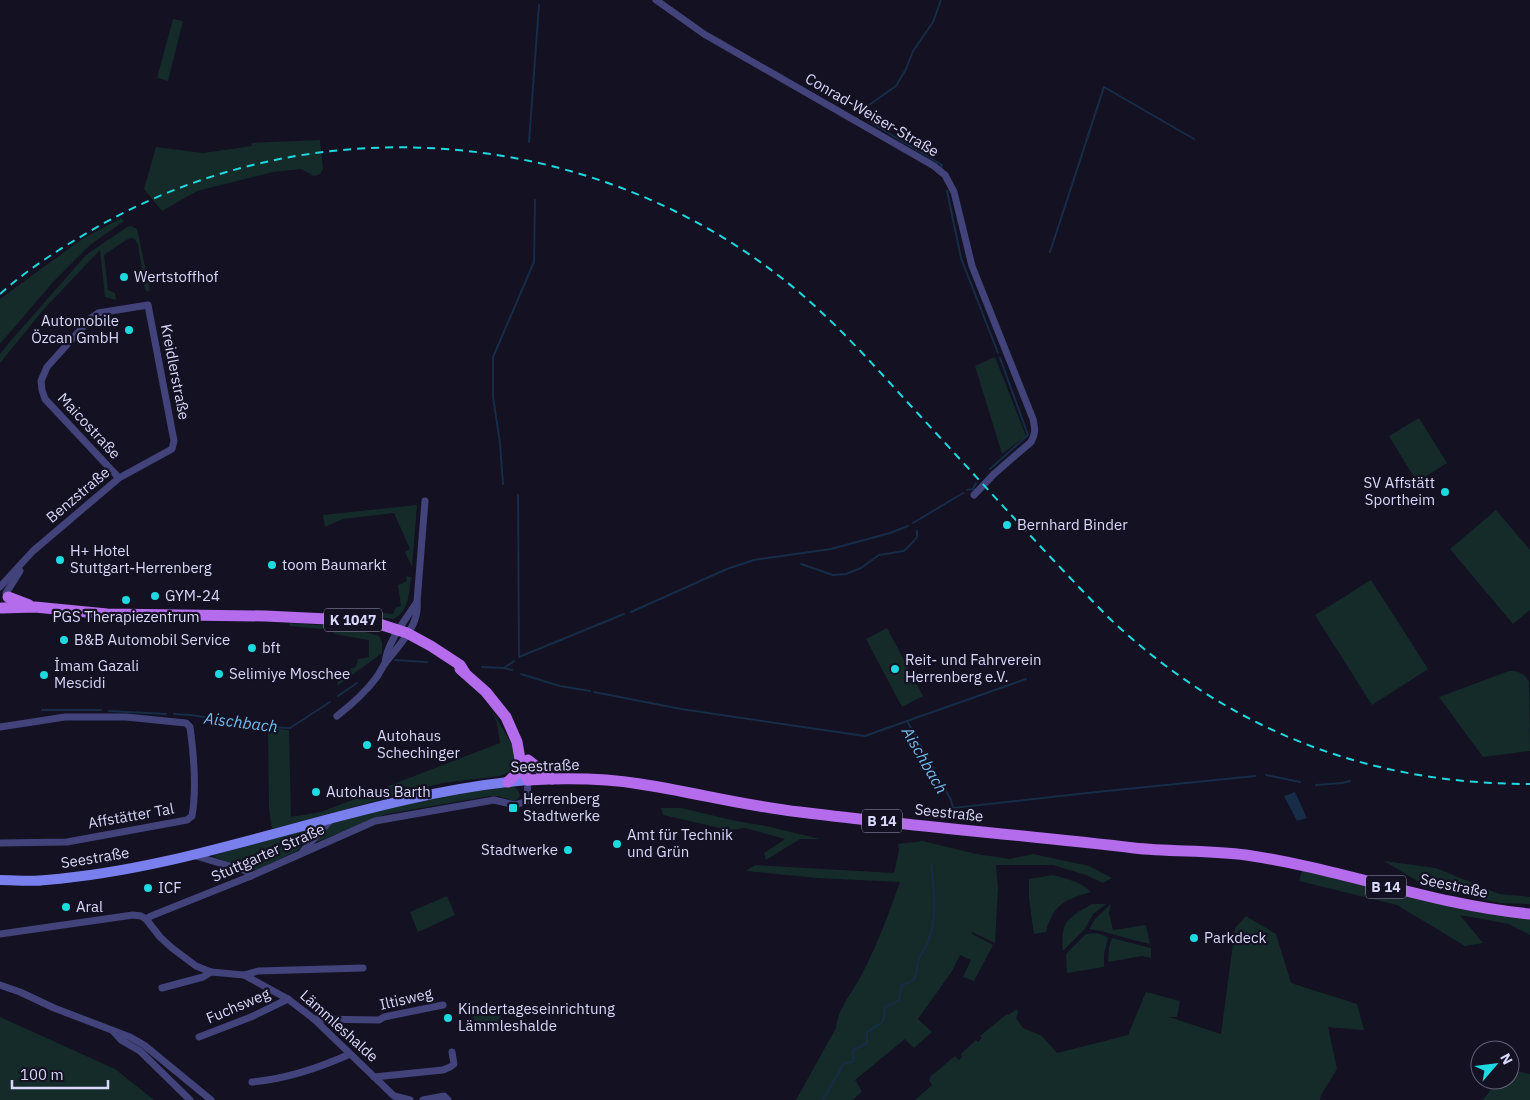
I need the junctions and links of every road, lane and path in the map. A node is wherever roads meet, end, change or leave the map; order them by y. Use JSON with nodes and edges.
{"nodes":[{"id":1,"x":656,"y":0,"type":"edge"},
{"id":2,"x":148,"y":305,"type":"joint"},
{"id":3,"x":174,"y":445,"type":"joint"},
{"id":4,"x":119,"y":478,"type":"junction"},
{"id":5,"x":974,"y":495,"type":"dead end"},
{"id":6,"x":425,"y":501,"type":"dead end"},
{"id":7,"x":4,"y":592,"type":"edge"},
{"id":8,"x":35,"y":607,"type":"junction"},
{"id":9,"x":1,"y":609,"type":"edge"},
{"id":10,"x":401,"y":634,"type":"junction"},
{"id":11,"x":337,"y":716,"type":"dead end"},
{"id":12,"x":0,"y":727,"type":"edge"},
{"id":13,"x":524,"y":762,"type":"junction"},
{"id":14,"x":552,"y":779,"type":"junction"},
{"id":15,"x":528,"y":780,"type":"junction"},
{"id":16,"x":508,"y":782,"type":"junction"},
{"id":17,"x":334,"y":816,"type":"junction"},
{"id":18,"x":0,"y":843,"type":"edge"},
{"id":19,"x":302,"y":853,"type":"junction"},
{"id":20,"x":193,"y":855,"type":"junction"},
{"id":21,"x":252,"y":876,"type":"junction"},
{"id":22,"x":0,"y":880,"type":"edge"},
{"id":23,"x":1530,"y":914,"type":"edge"},
{"id":24,"x":146,"y":919,"type":"junction"},
{"id":25,"x":0,"y":934,"type":"edge"},
{"id":26,"x":363,"y":968,"type":"dead end"},
{"id":27,"x":211,"y":972,"type":"junction"},
{"id":28,"x":244,"y":975,"type":"junction"},
{"id":29,"x":0,"y":985,"type":"edge"},
{"id":30,"x":162,"y":988,"type":"dead end"},
{"id":31,"x":288,"y":999,"type":"junction"},
{"id":32,"x":443,"y":1004,"type":"dead end"},
{"id":33,"x":314,"y":1019,"type":"junction"},
{"id":34,"x":112,"y":1030,"type":"junction"},
{"id":35,"x":199,"y":1037,"type":"dead end"},
{"id":36,"x":452,"y":1052,"type":"dead end"},
{"id":37,"x":350,"y":1054,"type":"junction"},
{"id":38,"x":374,"y":1076,"type":"junction"},
{"id":39,"x":252,"y":1082,"type":"dead end"},
{"id":40,"x":190,"y":1100,"type":"edge"},
{"id":41,"x":211,"y":1100,"type":"edge"},
{"id":42,"x":410,"y":1100,"type":"edge"},
{"id":43,"x":423,"y":1100,"type":"edge"},
{"id":44,"x":448,"y":1100,"type":"edge"}],
"edges":[{"from":1,"to":5,"type":"street","name":"Conrad-Weiser-Straße"},
{"from":2,"to":3,"type":"street","name":"Kreidlerstraße"},
{"from":2,"to":4,"type":"street","name":"Maicostraße"},
{"from":3,"to":4,"type":"street","name":"Benzstraße"},
{"from":4,"to":7,"type":"street","name":"Benzstraße"},
{"from":6,"to":10,"type":"street"},
{"from":7,"to":8,"type":"main road","number":"K 1047"},
{"from":7,"to":9,"type":"main road"},
{"from":8,"to":9,"type":"main road","number":"K 1047"},
{"from":8,"to":10,"type":"main road","number":"K 1047"},
{"from":10,"to":11,"type":"street"},
{"from":10,"to":13,"type":"main road","number":"K 1047"},
{"from":12,"to":18,"type":"street","name":"Affstätter Tal"},
{"from":13,"to":14,"type":"main road"},
{"from":13,"to":15,"type":"main road","number":"K 1047"},
{"from":13,"to":16,"type":"main road"},
{"from":14,"to":15,"type":"main road","name":"Seestraße","number":"B 14"},
{"from":14,"to":23,"type":"main road","name":"Seestraße","number":"B 14"},
{"from":15,"to":16,"type":"main road","name":"Seestraße","number":"B 14"},
{"from":15,"to":19,"type":"street","name":"Stuttgarter Straße"},
{"from":16,"to":17,"type":"main road","name":"Seestraße","number":"B 14"},
{"from":17,"to":19,"type":"street"},
{"from":17,"to":20,"type":"main road","name":"Seestraße","number":"B 14"},
{"from":19,"to":21,"type":"street","name":"Stuttgarter Straße"},
{"from":20,"to":21,"type":"street","name":"Seestraße"},
{"from":20,"to":22,"type":"main road","name":"Seestraße","number":"B 14"},
{"from":21,"to":24,"type":"street","name":"Stuttgarter Straße"},
{"from":24,"to":25,"type":"street","name":"Stuttgarter Straße"},
{"from":24,"to":27,"type":"street","name":"Lämmleshalde"},
{"from":26,"to":28,"type":"street"},
{"from":27,"to":28,"type":"street","name":"Lämmleshalde"},
{"from":27,"to":30,"type":"street"},
{"from":28,"to":31,"type":"street","name":"Lämmleshalde"},
{"from":29,"to":34,"type":"street"},
{"from":31,"to":33,"type":"street","name":"Lämmleshalde"},
{"from":31,"to":35,"type":"street","name":"Fuchsweg"},
{"from":32,"to":33,"type":"street","name":"Iltisweg"},
{"from":33,"to":37,"type":"street","name":"Lämmleshalde"},
{"from":34,"to":40,"type":"street"},
{"from":34,"to":41,"type":"street"},
{"from":36,"to":38,"type":"street"},
{"from":37,"to":38,"type":"street","name":"Lämmleshalde"},
{"from":37,"to":39,"type":"street"},
{"from":38,"to":42,"type":"street","name":"Lämmleshalde"},
{"from":43,"to":44,"type":"street"}]}
